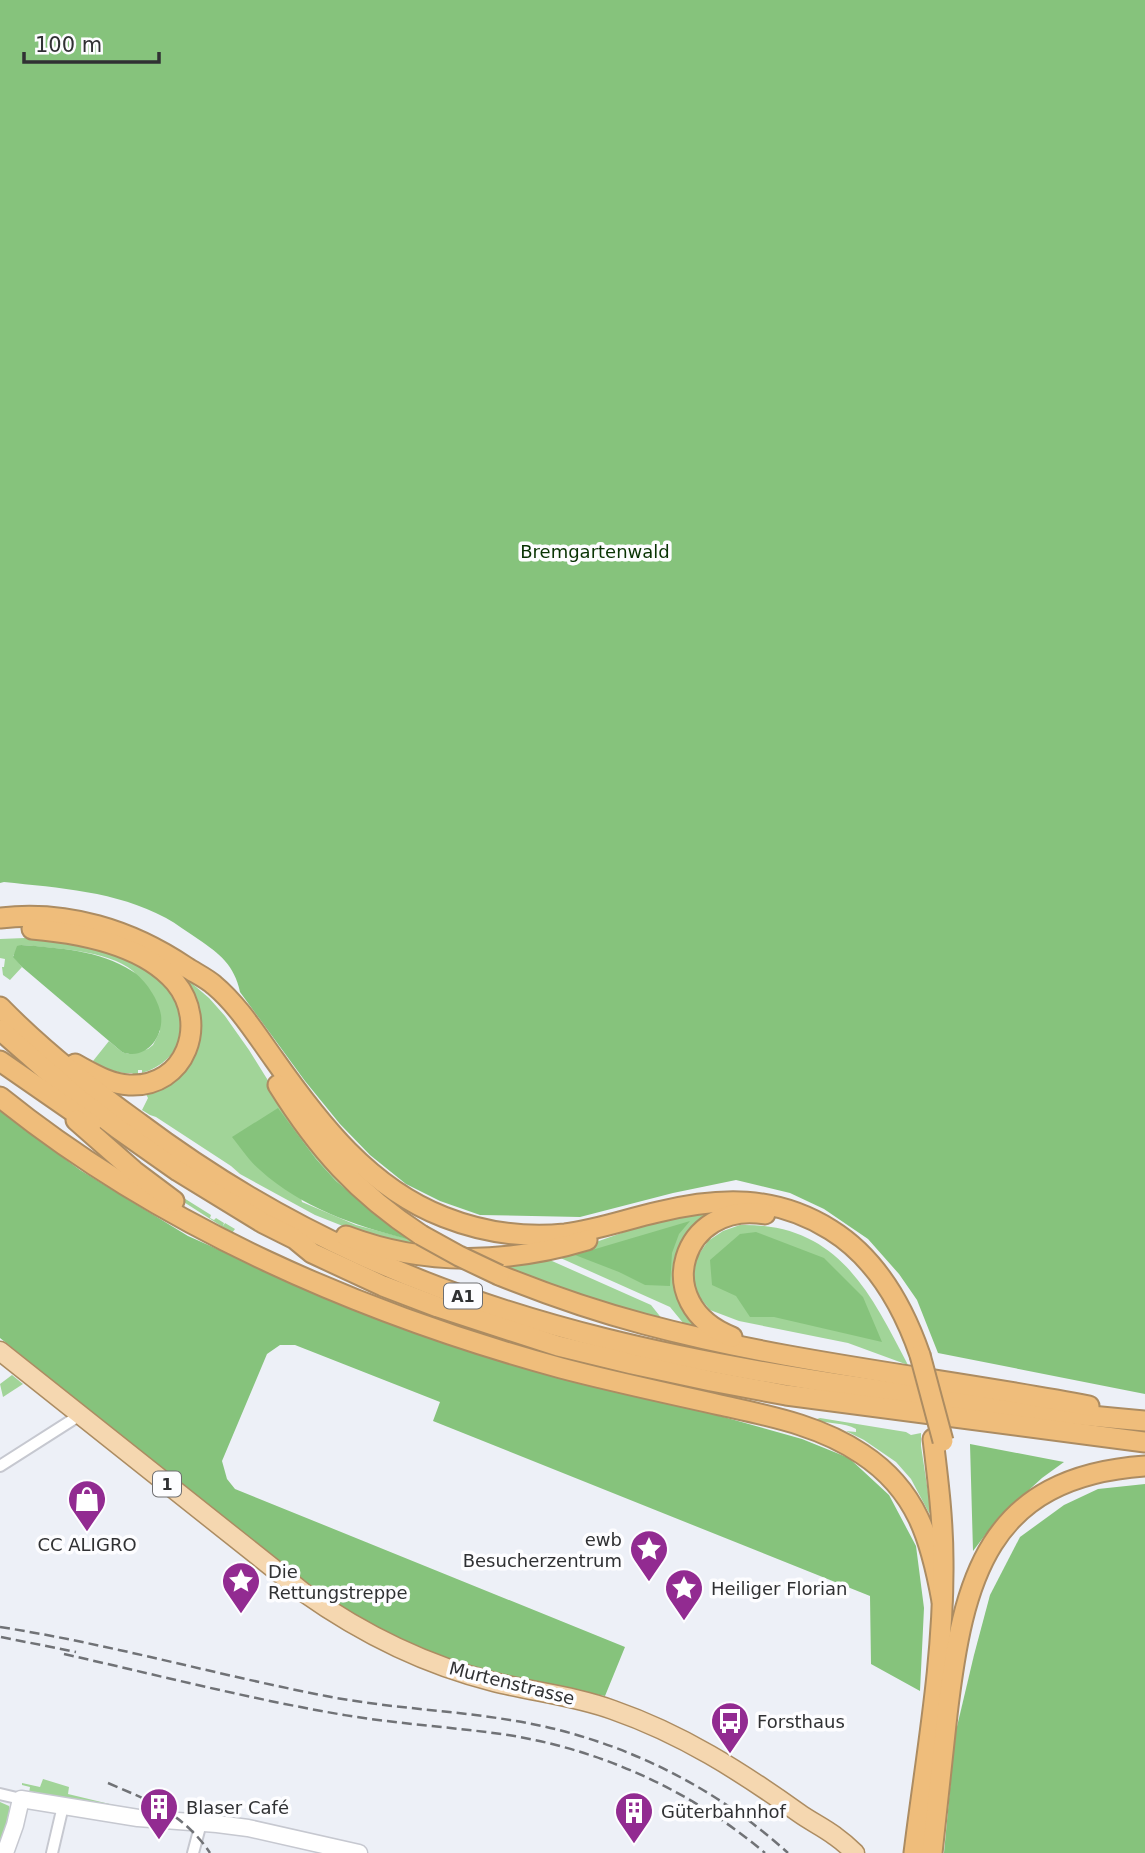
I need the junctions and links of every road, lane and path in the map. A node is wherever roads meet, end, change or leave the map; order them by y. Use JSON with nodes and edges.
{"nodes":[{"id":1,"x":0,"y":918,"type":"edge"},
{"id":2,"x":0,"y":930,"type":"edge"},
{"id":3,"x":188,"y":968,"type":"junction"},
{"id":4,"x":0,"y":1005,"type":"edge"},
{"id":5,"x":0,"y":1030,"type":"edge"},
{"id":6,"x":0,"y":1060,"type":"edge"},
{"id":7,"x":0,"y":1097,"type":"edge"},
{"id":8,"x":53,"y":1097,"type":"junction"},
{"id":9,"x":230,"y":1184,"type":"junction"},
{"id":10,"x":696,"y":1204,"type":"junction"},
{"id":11,"x":312,"y":1253,"type":"junction"},
{"id":12,"x":334,"y":1289,"type":"junction"},
{"id":13,"x":0,"y":1351,"type":"edge"},
{"id":14,"x":915,"y":1354,"type":"junction"},
{"id":15,"x":793,"y":1356,"type":"junction"},
{"id":16,"x":80,"y":1415,"type":"junction"},
{"id":17,"x":1145,"y":1419,"type":"edge"},
{"id":18,"x":938,"y":1440,"type":"junction"},
{"id":19,"x":1145,"y":1442,"type":"edge"},
{"id":20,"x":1,"y":1462,"type":"edge"},
{"id":21,"x":1145,"y":1466,"type":"edge"},
{"id":22,"x":942,"y":1601,"type":"junction"},
{"id":23,"x":951,"y":1680,"type":"junction"},
{"id":24,"x":0,"y":1794,"type":"edge"},
{"id":25,"x":21,"y":1799,"type":"junction"},
{"id":26,"x":63,"y":1806,"type":"junction"},
{"id":27,"x":803,"y":1816,"type":"junction"},
{"id":28,"x":201,"y":1823,"type":"junction"},
{"id":29,"x":333,"y":1850,"type":"edge"},
{"id":30,"x":918,"y":1852,"type":"edge"},
{"id":31,"x":5,"y":1853,"type":"edge"},
{"id":32,"x":52,"y":1853,"type":"edge"},
{"id":33,"x":193,"y":1853,"type":"edge"},
{"id":34,"x":359,"y":1853,"type":"edge"},
{"id":35,"x":838,"y":1853,"type":"edge"},
{"id":36,"x":855,"y":1853,"type":"edge"}],
"edges":[{"from":1,"to":3,"type":"highway"},
{"from":2,"to":4,"type":"highway"},
{"from":3,"to":10,"type":"highway"},
{"from":3,"to":15,"type":"highway","bridge":true},
{"from":4,"to":9,"type":"highway","number":"A1"},
{"from":5,"to":11,"type":"highway","number":"A1"},
{"from":6,"to":8,"type":"highway"},
{"from":7,"to":12,"type":"highway"},
{"from":8,"to":11,"type":"highway"},
{"from":8,"to":12,"type":"highway"},
{"from":9,"to":10,"type":"highway"},
{"from":9,"to":17,"type":"highway","number":"A1"},
{"from":10,"to":14,"type":"highway"},
{"from":11,"to":19,"type":"highway","number":"A1"},
{"from":12,"to":22,"type":"highway"},
{"from":13,"to":16,"type":"main road","name":"Murtenstrasse","number":"1"},
{"from":14,"to":15,"type":"highway"},
{"from":14,"to":18,"type":"highway"},
{"from":15,"to":17,"type":"highway"},
{"from":16,"to":20,"type":"street"},
{"from":16,"to":27,"type":"main road","name":"Murtenstrasse","number":"1"},
{"from":18,"to":22,"type":"highway"},
{"from":18,"to":23,"type":"highway"},
{"from":21,"to":23,"type":"highway"},
{"from":22,"to":30,"type":"highway"},
{"from":23,"to":30,"type":"highway"},
{"from":24,"to":25,"type":"street"},
{"from":25,"to":26,"type":"street"},
{"from":25,"to":31,"type":"street"},
{"from":26,"to":28,"type":"street"},
{"from":26,"to":32,"type":"street"},
{"from":27,"to":35,"type":"main road","name":"Murtenstrasse","number":"1"},
{"from":27,"to":36,"type":"main road","name":"Murtenstrasse","number":"1"},
{"from":28,"to":29,"type":"street"},
{"from":28,"to":33,"type":"street"},
{"from":29,"to":34,"type":"street"}]}
